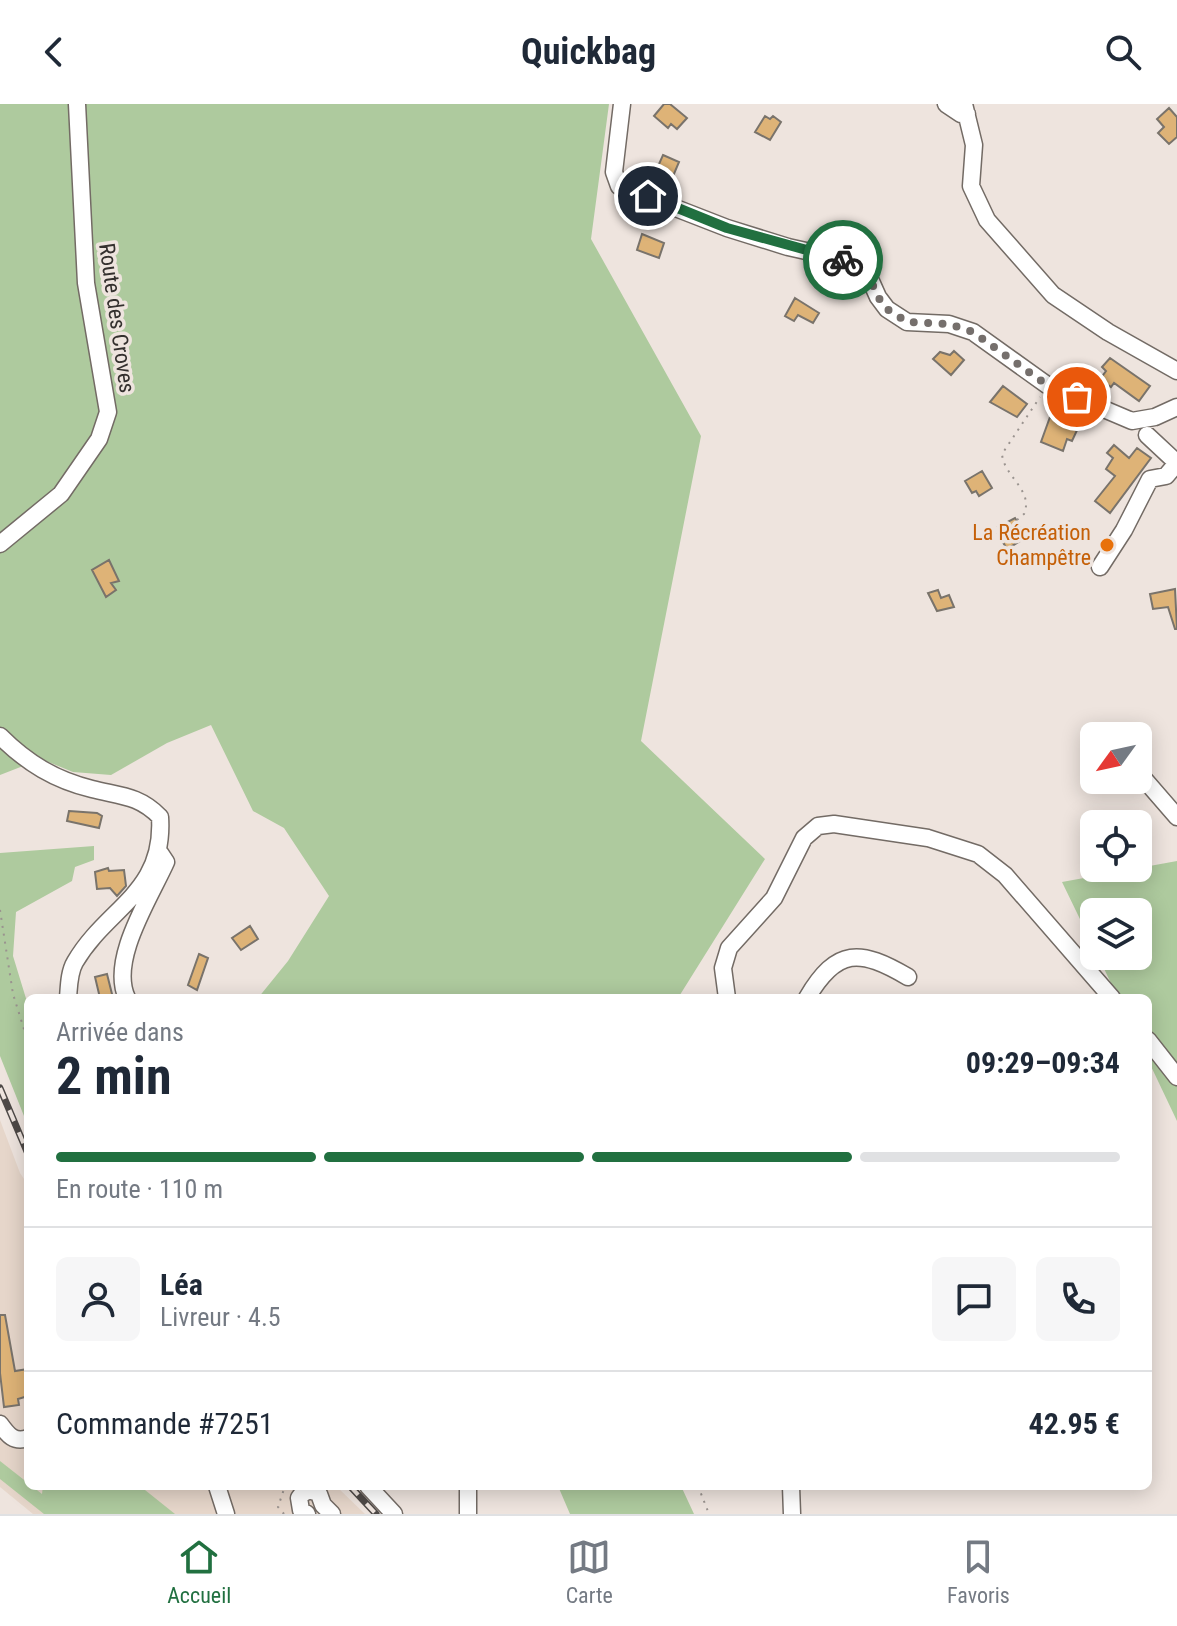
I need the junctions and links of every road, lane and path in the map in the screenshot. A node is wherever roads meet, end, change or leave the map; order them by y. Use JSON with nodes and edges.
{"nodes":[{"id":1,"x":77,"y":104,"type":"edge"},
{"id":2,"x":622,"y":104,"type":"edge"},
{"id":3,"x":957,"y":107,"type":"edge"},
{"id":4,"x":1177,"y":371,"type":"edge"},
{"id":5,"x":1047,"y":385,"type":"junction"},
{"id":6,"x":1177,"y":407,"type":"edge"},
{"id":7,"x":1147,"y":435,"type":"dead end"},
{"id":8,"x":1017,"y":520,"type":"dead end"},
{"id":9,"x":0,"y":544,"type":"edge"},
{"id":10,"x":1100,"y":567,"type":"dead end"},
{"id":11,"x":0,"y":736,"type":"edge"},
{"id":12,"x":1152,"y":788,"type":"edge"},
{"id":13,"x":1177,"y":817,"type":"edge"},
{"id":14,"x":159,"y":852,"type":"junction"},
{"id":15,"x":0,"y":910,"type":"edge"},
{"id":16,"x":908,"y":977,"type":"dead end"},
{"id":17,"x":69,"y":994,"type":"edge"},
{"id":18,"x":125,"y":994,"type":"edge"},
{"id":19,"x":726,"y":994,"type":"edge"},
{"id":20,"x":809,"y":994,"type":"edge"},
{"id":21,"x":1109,"y":994,"type":"edge"},
{"id":22,"x":24,"y":1029,"type":"edge"},
{"id":23,"x":1152,"y":1045,"type":"edge"},
{"id":24,"x":1177,"y":1077,"type":"edge"},
{"id":25,"x":0,"y":1424,"type":"edge"},
{"id":26,"x":24,"y":1438,"type":"edge"},
{"id":27,"x":218,"y":1490,"type":"edge"},
{"id":28,"x":284,"y":1490,"type":"edge"},
{"id":29,"x":302,"y":1490,"type":"edge"},
{"id":30,"x":305,"y":1490,"type":"edge"},
{"id":31,"x":372,"y":1490,"type":"edge"},
{"id":32,"x":468,"y":1490,"type":"edge"},
{"id":33,"x":700,"y":1490,"type":"edge"},
{"id":34,"x":791,"y":1490,"type":"edge"},
{"id":35,"x":323,"y":1511,"type":"edge"},
{"id":36,"x":226,"y":1514,"type":"edge"},
{"id":37,"x":284,"y":1514,"type":"edge"},
{"id":38,"x":307,"y":1514,"type":"edge"},
{"id":39,"x":394,"y":1514,"type":"edge"},
{"id":40,"x":468,"y":1514,"type":"edge"},
{"id":41,"x":709,"y":1514,"type":"edge"},
{"id":42,"x":792,"y":1514,"type":"edge"}],
"edges":[{"from":1,"to":9,"type":"street","name":"Route des Croves"},
{"from":2,"to":5,"type":"street"},
{"from":3,"to":4,"type":"street"},
{"from":5,"to":6,"type":"street"},
{"from":5,"to":8,"type":"path"},
{"from":7,"to":10,"type":"street"},
{"from":11,"to":14,"type":"street"},
{"from":12,"to":13,"type":"street"},
{"from":14,"to":17,"type":"street"},
{"from":14,"to":18,"type":"street"},
{"from":15,"to":22,"type":"path"},
{"from":16,"to":20,"type":"street"},
{"from":19,"to":21,"type":"street"},
{"from":23,"to":24,"type":"street"},
{"from":25,"to":26,"type":"street"},
{"from":27,"to":36,"type":"street"},
{"from":28,"to":37,"type":"path"},
{"from":29,"to":38,"type":"street"},
{"from":30,"to":35,"type":"street"},
{"from":31,"to":39,"type":"street"},
{"from":32,"to":40,"type":"street"},
{"from":33,"to":41,"type":"path"},
{"from":34,"to":42,"type":"street"}]}
